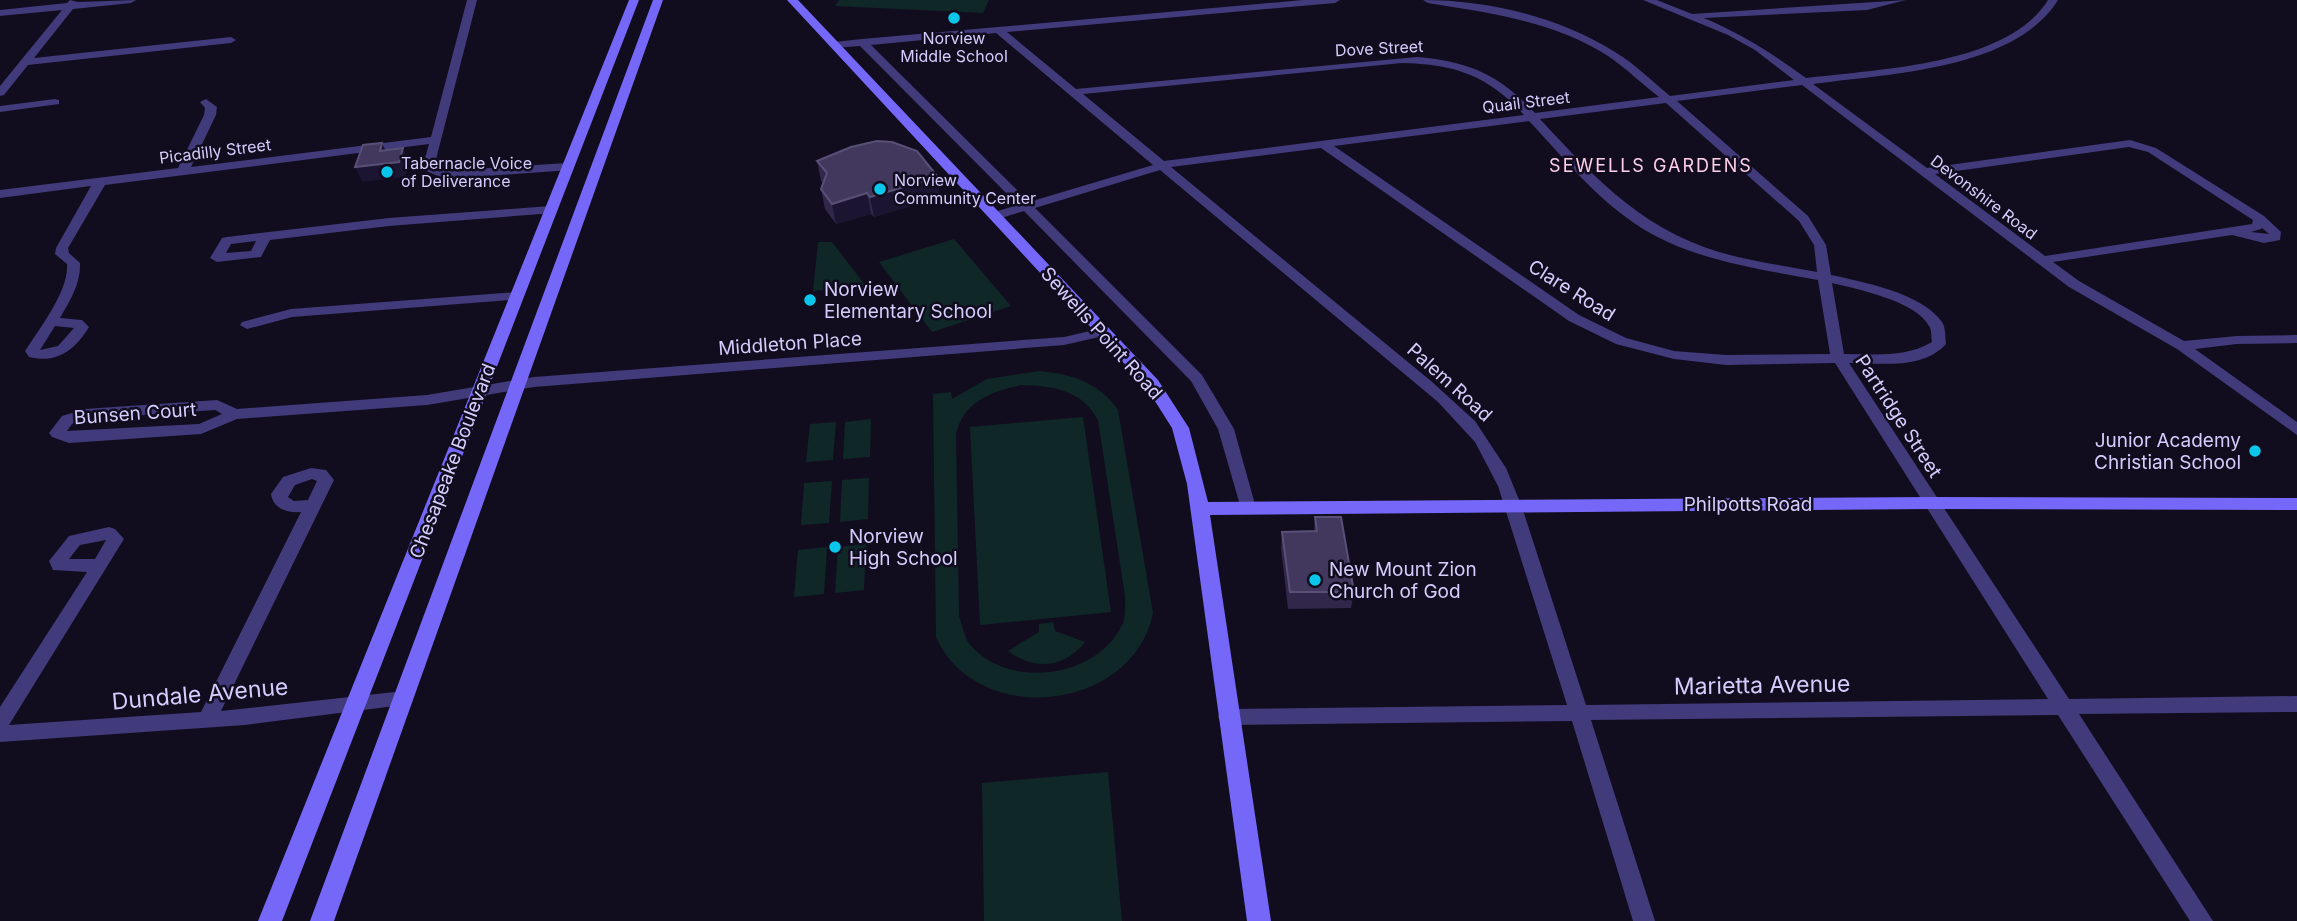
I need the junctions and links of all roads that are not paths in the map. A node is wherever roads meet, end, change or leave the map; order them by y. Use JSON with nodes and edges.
{"nodes":[{"id":1,"x":131,"y":0,"type":"edge"},
{"id":2,"x":472,"y":0,"type":"edge"},
{"id":3,"x":634,"y":0,"type":"edge"},
{"id":4,"x":658,"y":0,"type":"edge"},
{"id":5,"x":792,"y":0,"type":"edge"},
{"id":6,"x":1335,"y":0,"type":"edge"},
{"id":7,"x":1428,"y":0,"type":"edge"},
{"id":8,"x":1648,"y":0,"type":"edge"},
{"id":9,"x":1901,"y":0,"type":"edge"},
{"id":10,"x":2052,"y":2,"type":"edge"},
{"id":11,"x":72,"y":3,"type":"edge"},
{"id":12,"x":0,"y":13,"type":"edge"},
{"id":13,"x":1690,"y":16,"type":"junction"},
{"id":14,"x":998,"y":30,"type":"junction"},
{"id":15,"x":231,"y":40,"type":"dead end"},
{"id":16,"x":862,"y":42,"type":"junction"},
{"id":17,"x":834,"y":45,"type":"junction"},
{"id":18,"x":25,"y":62,"type":"junction"},
{"id":19,"x":1806,"y":82,"type":"junction"},
{"id":20,"x":1074,"y":92,"type":"junction"},
{"id":21,"x":0,"y":93,"type":"edge"},
{"id":22,"x":1669,"y":100,"type":"junction"},
{"id":23,"x":55,"y":102,"type":"dead end"},
{"id":24,"x":206,"y":102,"type":"dead end"},
{"id":25,"x":0,"y":109,"type":"edge"},
{"id":26,"x":1534,"y":118,"type":"junction"},
{"id":27,"x":1323,"y":144,"type":"junction"},
{"id":28,"x":433,"y":146,"type":"junction"},
{"id":29,"x":1163,"y":165,"type":"junction"},
{"id":30,"x":567,"y":167,"type":"junction"},
{"id":31,"x":183,"y":171,"type":"junction"},
{"id":32,"x":1925,"y":172,"type":"junction"},
{"id":33,"x":100,"y":182,"type":"junction"},
{"id":34,"x":0,"y":194,"type":"edge"},
{"id":35,"x":1027,"y":206,"type":"junction"},
{"id":36,"x":550,"y":210,"type":"junction"},
{"id":37,"x":995,"y":216,"type":"junction"},
{"id":38,"x":2260,"y":219,"type":"junction"},
{"id":39,"x":2231,"y":231,"type":"junction"},
{"id":40,"x":265,"y":237,"type":"dead end"},
{"id":41,"x":2042,"y":260,"type":"junction"},
{"id":42,"x":1826,"y":279,"type":"junction"},
{"id":43,"x":517,"y":296,"type":"junction"},
{"id":44,"x":49,"y":322,"type":"dead end"},
{"id":45,"x":247,"y":325,"type":"dead end"},
{"id":46,"x":1103,"y":332,"type":"junction"},
{"id":47,"x":2297,"y":339,"type":"edge"},
{"id":48,"x":2182,"y":346,"type":"junction"},
{"id":49,"x":1839,"y":359,"type":"junction"},
{"id":50,"x":518,"y":384,"type":"junction"},
{"id":51,"x":479,"y":390,"type":"junction"},
{"id":52,"x":235,"y":414,"type":"junction"},
{"id":53,"x":2297,"y":430,"type":"edge"},
{"id":54,"x":1931,"y":503,"type":"junction"},
{"id":55,"x":2297,"y":504,"type":"edge"},
{"id":56,"x":313,"y":505,"type":"dead end"},
{"id":57,"x":1514,"y":507,"type":"junction"},
{"id":58,"x":1199,"y":509,"type":"junction"},
{"id":59,"x":1248,"y":509,"type":"junction"},
{"id":60,"x":100,"y":565,"type":"dead end"},
{"id":61,"x":404,"y":699,"type":"junction"},
{"id":62,"x":357,"y":704,"type":"junction"},
{"id":63,"x":2297,"y":704,"type":"edge"},
{"id":64,"x":2064,"y":706,"type":"junction"},
{"id":65,"x":1578,"y":711,"type":"junction"},
{"id":66,"x":1227,"y":717,"type":"junction"},
{"id":67,"x":207,"y":720,"type":"junction"},
{"id":68,"x":0,"y":723,"type":"edge"},
{"id":69,"x":0,"y":734,"type":"edge"},
{"id":70,"x":270,"y":921,"type":"edge"},
{"id":71,"x":322,"y":921,"type":"edge"},
{"id":72,"x":1259,"y":921,"type":"edge"},
{"id":73,"x":1644,"y":921,"type":"edge"},
{"id":74,"x":2202,"y":921,"type":"edge"}],
"edges":[{"from":1,"to":11,"type":"street"},
{"from":2,"to":28,"type":"street"},
{"from":3,"to":30,"type":"main road","name":"Chesapeake Boulevard"},
{"from":4,"to":50,"type":"main road","name":"Chesapeake Boulevard"},
{"from":5,"to":17,"type":"main road","name":"Sewells Point Road"},
{"from":6,"to":14,"type":"street"},
{"from":7,"to":22,"type":"street","name":"Partridge Street"},
{"from":8,"to":13,"type":"street","name":"Devonshire Road"},
{"from":9,"to":13,"type":"street"},
{"from":10,"to":19,"type":"street","name":"Quail Street"},
{"from":11,"to":12,"type":"street"},
{"from":11,"to":18,"type":"street"},
{"from":13,"to":19,"type":"street","name":"Devonshire Road"},
{"from":14,"to":16,"type":"street"},
{"from":14,"to":20,"type":"street","name":"Palem Road"},
{"from":15,"to":18,"type":"street"},
{"from":16,"to":17,"type":"street"},
{"from":16,"to":35,"type":"street","name":"Sewells Point Road"},
{"from":17,"to":37,"type":"main road","name":"Sewells Point Road"},
{"from":18,"to":21,"type":"street"},
{"from":19,"to":22,"type":"street","name":"Quail Street"},
{"from":19,"to":32,"type":"street","name":"Devonshire Road"},
{"from":20,"to":26,"type":"street","name":"Dove Street"},
{"from":20,"to":29,"type":"street","name":"Palem Road"},
{"from":22,"to":26,"type":"street","name":"Quail Street"},
{"from":22,"to":42,"type":"street","name":"Partridge Street"},
{"from":23,"to":25,"type":"street"},
{"from":24,"to":31,"type":"street"},
{"from":26,"to":27,"type":"street","name":"Quail Street"},
{"from":26,"to":42,"type":"street","name":"Dove Street"},
{"from":27,"to":29,"type":"street","name":"Quail Street"},
{"from":27,"to":49,"type":"street","name":"Clare Road"},
{"from":28,"to":30,"type":"street"},
{"from":28,"to":31,"type":"street","name":"Picadilly Street"},
{"from":29,"to":35,"type":"street","name":"Quail Street"},
{"from":29,"to":57,"type":"street","name":"Palem Road"},
{"from":30,"to":36,"type":"main road","name":"Chesapeake Boulevard"},
{"from":31,"to":33,"type":"street","name":"Picadilly Street"},
{"from":32,"to":38,"type":"street"},
{"from":32,"to":41,"type":"street","name":"Devonshire Road"},
{"from":33,"to":34,"type":"street","name":"Picadilly Street"},
{"from":33,"to":44,"type":"street"},
{"from":35,"to":37,"type":"street","name":"Quail Street"},
{"from":35,"to":59,"type":"street","name":"Sewells Point Road"},
{"from":36,"to":40,"type":"street"},
{"from":36,"to":43,"type":"main road","name":"Chesapeake Boulevard"},
{"from":37,"to":46,"type":"main road","name":"Sewells Point Road"},
{"from":38,"to":39,"type":"street"},
{"from":38,"to":39,"type":"street"},
{"from":39,"to":41,"type":"street"},
{"from":41,"to":48,"type":"street","name":"Devonshire Road"},
{"from":42,"to":49,"type":"street","name":"Partridge Street"},
{"from":42,"to":49,"type":"street","name":"Clare Road"},
{"from":43,"to":45,"type":"street"},
{"from":43,"to":51,"type":"main road","name":"Chesapeake Boulevard"},
{"from":46,"to":50,"type":"street","name":"Middleton Place"},
{"from":46,"to":58,"type":"main road","name":"Sewells Point Road"},
{"from":47,"to":48,"type":"street"},
{"from":48,"to":53,"type":"street","name":"Devonshire Road"},
{"from":49,"to":54,"type":"street","name":"Partridge Street"},
{"from":50,"to":51,"type":"street","name":"Middleton Place"},
{"from":50,"to":61,"type":"main road","name":"Chesapeake Boulevard"},
{"from":51,"to":52,"type":"street","name":"Bunsen Court"},
{"from":51,"to":62,"type":"main road","name":"Chesapeake Boulevard"},
{"from":52,"to":52,"type":"street","name":"Bunsen Court"},
{"from":54,"to":55,"type":"main road","name":"Philpotts Road"},
{"from":54,"to":57,"type":"main road","name":"Philpotts Road"},
{"from":54,"to":64,"type":"street","name":"Partridge Street"},
{"from":56,"to":67,"type":"street"},
{"from":57,"to":59,"type":"main road","name":"Philpotts Road"},
{"from":57,"to":65,"type":"street","name":"Palem Road"},
{"from":58,"to":59,"type":"main road","name":"Philpotts Road"},
{"from":58,"to":66,"type":"main road","name":"Sewells Point Road"},
{"from":60,"to":68,"type":"street"},
{"from":61,"to":62,"type":"street","name":"Dundale Avenue"},
{"from":61,"to":71,"type":"main road","name":"Chesapeake Boulevard"},
{"from":62,"to":67,"type":"street","name":"Dundale Avenue"},
{"from":62,"to":70,"type":"main road","name":"Chesapeake Boulevard"},
{"from":63,"to":64,"type":"street","name":"Marietta Avenue"},
{"from":64,"to":65,"type":"street","name":"Marietta Avenue"},
{"from":64,"to":74,"type":"street","name":"Partridge Street"},
{"from":65,"to":66,"type":"street","name":"Marietta Avenue"},
{"from":65,"to":73,"type":"street","name":"Palem Road"},
{"from":66,"to":72,"type":"main road","name":"Sewells Point Road"},
{"from":67,"to":69,"type":"street","name":"Dundale Avenue"}]}
